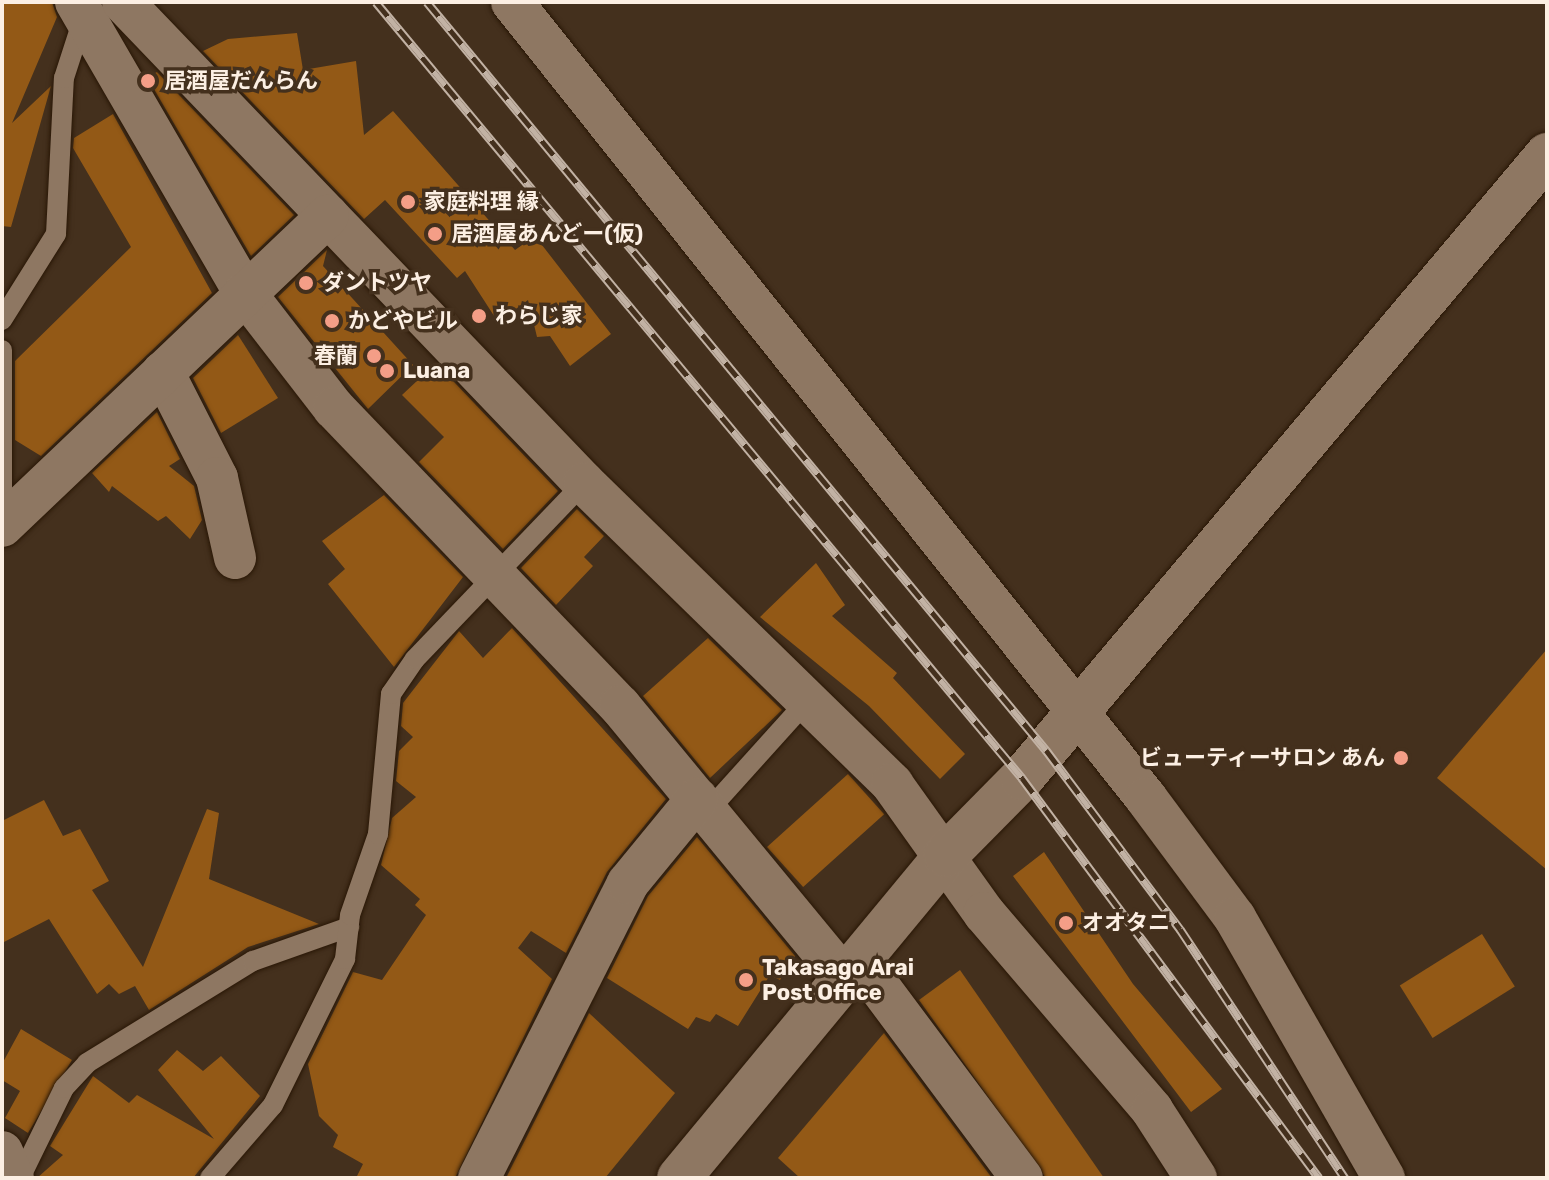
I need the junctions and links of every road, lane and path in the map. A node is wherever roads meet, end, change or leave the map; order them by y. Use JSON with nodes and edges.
{"nodes":[{"id":1,"x":512,"y":2,"type":"edge"},
{"id":2,"x":94,"y":6,"type":"edge"},
{"id":3,"x":1547,"y":155,"type":"edge"},
{"id":4,"x":328,"y":216,"type":"junction"},
{"id":5,"x":245,"y":293,"type":"junction"},
{"id":6,"x":2,"y":320,"type":"edge"},
{"id":7,"x":2,"y":350,"type":"edge"},
{"id":8,"x":163,"y":372,"type":"junction"},
{"id":9,"x":584,"y":483,"type":"junction"},
{"id":10,"x":2,"y":500,"type":"edge"},
{"id":11,"x":2,"y":526,"type":"edge"},
{"id":12,"x":235,"y":558,"type":"dead end"},
{"id":13,"x":498,"y":578,"type":"junction"},
{"id":14,"x":807,"y":701,"type":"junction"},
{"id":15,"x":1075,"y":709,"type":"junction"},
{"id":16,"x":702,"y":805,"type":"junction"},
{"id":17,"x":946,"y":855,"type":"junction"},
{"id":18,"x":349,"y":927,"type":"junction"},
{"id":19,"x":852,"y":970,"type":"junction"},
{"id":20,"x":2,"y":1152,"type":"edge"},
{"id":21,"x":1374,"y":1175,"type":"edge"},
{"id":22,"x":13,"y":1178,"type":"edge"},
{"id":23,"x":20,"y":1178,"type":"edge"},
{"id":24,"x":210,"y":1178,"type":"edge"},
{"id":25,"x":479,"y":1178,"type":"edge"},
{"id":26,"x":679,"y":1178,"type":"edge"},
{"id":27,"x":1022,"y":1178,"type":"edge"},
{"id":28,"x":1196,"y":1178,"type":"edge"}],
"edges":[{"from":1,"to":15,"type":"street"},
{"from":2,"to":4,"type":"street"},
{"from":2,"to":5,"type":"street"},
{"from":2,"to":6,"type":"lane"},
{"from":3,"to":15,"type":"street"},
{"from":4,"to":5,"type":"street"},
{"from":4,"to":9,"type":"street"},
{"from":5,"to":8,"type":"street"},
{"from":5,"to":13,"type":"street"},
{"from":7,"to":10,"type":"lane"},
{"from":8,"to":11,"type":"street"},
{"from":8,"to":12,"type":"street"},
{"from":9,"to":13,"type":"lane"},
{"from":9,"to":14,"type":"street"},
{"from":13,"to":16,"type":"street"},
{"from":13,"to":18,"type":"lane"},
{"from":14,"to":16,"type":"lane"},
{"from":14,"to":17,"type":"street"},
{"from":15,"to":17,"type":"street"},
{"from":15,"to":21,"type":"street"},
{"from":16,"to":19,"type":"street"},
{"from":16,"to":25,"type":"street"},
{"from":17,"to":19,"type":"street"},
{"from":17,"to":28,"type":"street"},
{"from":18,"to":23,"type":"lane"},
{"from":18,"to":24,"type":"lane"},
{"from":19,"to":26,"type":"street"},
{"from":19,"to":27,"type":"street"},
{"from":20,"to":22,"type":"street"}]}
